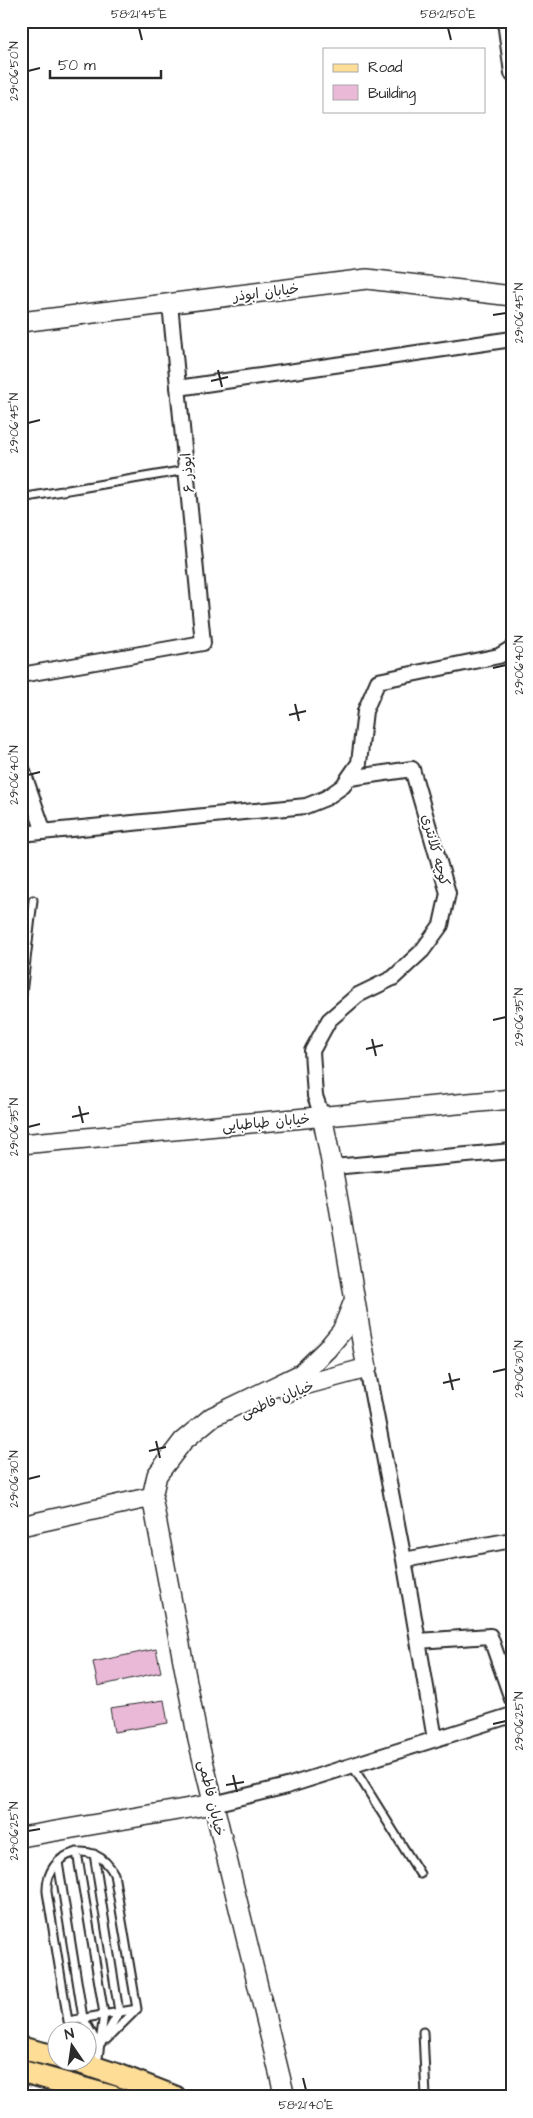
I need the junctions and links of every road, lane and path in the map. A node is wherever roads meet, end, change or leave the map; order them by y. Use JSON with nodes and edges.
{"nodes":[{"id":1,"x":505,"y":21,"type":"edge"},
{"id":2,"x":512,"y":73,"type":"edge"},
{"id":3,"x":512,"y":296,"type":"edge"},
{"id":4,"x":170,"y":304,"type":"junction"},
{"id":5,"x":21,"y":322,"type":"edge"},
{"id":6,"x":512,"y":339,"type":"edge"},
{"id":7,"x":178,"y":388,"type":"junction"},
{"id":8,"x":186,"y":470,"type":"junction"},
{"id":9,"x":21,"y":498,"type":"edge"},
{"id":10,"x":512,"y":648,"type":"edge"},
{"id":11,"x":21,"y":675,"type":"edge"},
{"id":12,"x":21,"y":766,"type":"edge"},
{"id":13,"x":350,"y":778,"type":"junction"},
{"id":14,"x":44,"y":832,"type":"junction"},
{"id":15,"x":21,"y":834,"type":"edge"},
{"id":16,"x":33,"y":900,"type":"dead end"},
{"id":17,"x":21,"y":1002,"type":"edge"},
{"id":18,"x":512,"y":1099,"type":"edge"},
{"id":19,"x":322,"y":1116,"type":"junction"},
{"id":20,"x":21,"y":1144,"type":"edge"},
{"id":21,"x":512,"y":1150,"type":"edge"},
{"id":22,"x":333,"y":1167,"type":"junction"},
{"id":23,"x":354,"y":1301,"type":"junction"},
{"id":24,"x":367,"y":1368,"type":"junction"},
{"id":25,"x":152,"y":1498,"type":"junction"},
{"id":26,"x":21,"y":1526,"type":"edge"},
{"id":27,"x":512,"y":1540,"type":"edge"},
{"id":28,"x":404,"y":1560,"type":"junction"},
{"id":29,"x":418,"y":1641,"type":"junction"},
{"id":30,"x":512,"y":1698,"type":"edge"},
{"id":31,"x":512,"y":1715,"type":"edge"},
{"id":32,"x":435,"y":1739,"type":"junction"},
{"id":33,"x":352,"y":1765,"type":"junction"},
{"id":34,"x":213,"y":1804,"type":"junction"},
{"id":35,"x":21,"y":1837,"type":"edge"},
{"id":36,"x":77,"y":1852,"type":"junction"},
{"id":37,"x":94,"y":1854,"type":"junction"},
{"id":38,"x":58,"y":1862,"type":"junction"},
{"id":39,"x":420,"y":1874,"type":"dead end"},
{"id":40,"x":137,"y":2009,"type":"junction"},
{"id":41,"x":119,"y":2012,"type":"junction"},
{"id":42,"x":104,"y":2014,"type":"junction"},
{"id":43,"x":83,"y":2018,"type":"junction"},
{"id":44,"x":68,"y":2020,"type":"joint"},
{"id":45,"x":423,"y":2032,"type":"dead end"},
{"id":46,"x":100,"y":2047,"type":"junction"},
{"id":47,"x":21,"y":2048,"type":"edge"},
{"id":48,"x":48,"y":2055,"type":"edge"},
{"id":49,"x":98,"y":2058,"type":"edge"},
{"id":50,"x":98,"y":2069,"type":"edge"},
{"id":51,"x":95,"y":2070,"type":"edge"},
{"id":52,"x":21,"y":2071,"type":"edge"},
{"id":53,"x":84,"y":2093,"type":"edge"},
{"id":54,"x":114,"y":2097,"type":"edge"},
{"id":55,"x":175,"y":2097,"type":"edge"},
{"id":56,"x":285,"y":2097,"type":"edge"},
{"id":57,"x":426,"y":2097,"type":"edge"}],
"edges":[{"from":1,"to":2,"type":"street"},
{"from":3,"to":4,"type":"street","name":"خیابان ابوذر"},
{"from":4,"to":5,"type":"street","name":"خیابان ابوذر"},
{"from":4,"to":7,"type":"street","name":"ابوذر ۶"},
{"from":6,"to":7,"type":"street"},
{"from":7,"to":8,"type":"street","name":"ابوذر ۶"},
{"from":8,"to":9,"type":"lane"},
{"from":8,"to":11,"type":"street","name":"ابوذر ۶"},
{"from":10,"to":13,"type":"street"},
{"from":12,"to":14,"type":"street"},
{"from":13,"to":14,"type":"street"},
{"from":13,"to":19,"type":"street","name":"کوچه کلانتری"},
{"from":14,"to":15,"type":"street"},
{"from":16,"to":17,"type":"lane"},
{"from":18,"to":19,"type":"street","name":"خیابان طباطبایی"},
{"from":19,"to":20,"type":"street","name":"خیابان طباطبایی"},
{"from":19,"to":22,"type":"street"},
{"from":21,"to":22,"type":"street"},
{"from":22,"to":23,"type":"street"},
{"from":23,"to":24,"type":"street"},
{"from":23,"to":25,"type":"street","name":"خیابان فاطمی"},
{"from":24,"to":25,"type":"street","name":"خیابان فاطمی"},
{"from":24,"to":28,"type":"street"},
{"from":25,"to":26,"type":"street"},
{"from":25,"to":34,"type":"street","name":"خیابان فاطمی"},
{"from":27,"to":28,"type":"street"},
{"from":28,"to":29,"type":"street"},
{"from":29,"to":30,"type":"street"},
{"from":29,"to":32,"type":"street"},
{"from":31,"to":32,"type":"street"},
{"from":32,"to":33,"type":"street"},
{"from":33,"to":34,"type":"street"},
{"from":33,"to":39,"type":"lane"},
{"from":34,"to":35,"type":"street"},
{"from":34,"to":56,"type":"street","name":"خیابان فاطمی"},
{"from":36,"to":37,"type":"lane"},
{"from":36,"to":38,"type":"lane"},
{"from":36,"to":42,"type":"lane"},
{"from":37,"to":40,"type":"lane"},
{"from":37,"to":41,"type":"lane"},
{"from":38,"to":43,"type":"lane"},
{"from":38,"to":44,"type":"lane"},
{"from":40,"to":41,"type":"lane"},
{"from":40,"to":46,"type":"lane"},
{"from":41,"to":42,"type":"lane"},
{"from":41,"to":46,"type":"lane"},
{"from":42,"to":43,"type":"lane"},
{"from":42,"to":46,"type":"lane"},
{"from":43,"to":44,"type":"lane"},
{"from":43,"to":46,"type":"lane"},
{"from":45,"to":57,"type":"lane"},
{"from":46,"to":49,"type":"lane"},
{"from":47,"to":48,"type":"main road"},
{"from":50,"to":55,"type":"main road"},
{"from":51,"to":53,"type":"main road"},
{"from":52,"to":53,"type":"main road"},
{"from":53,"to":54,"type":"main road"}]}
